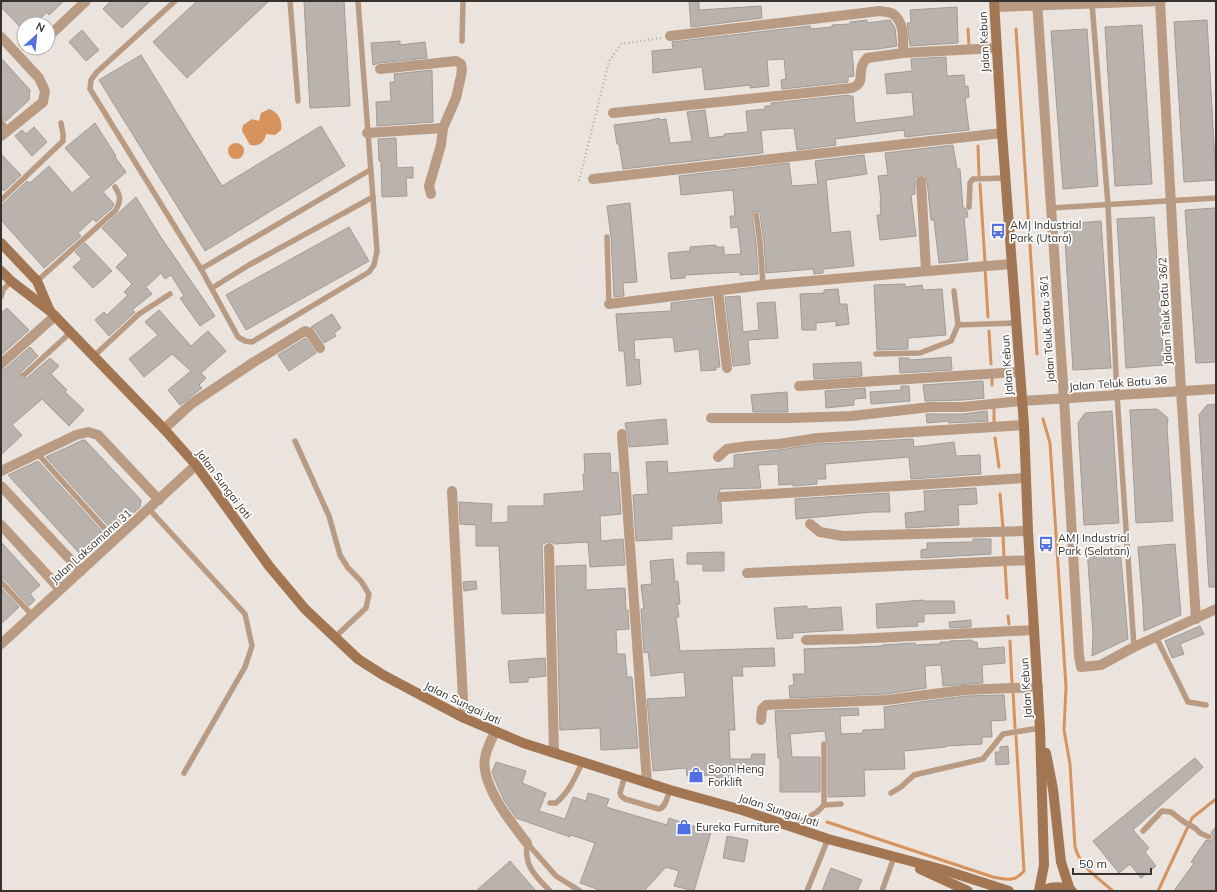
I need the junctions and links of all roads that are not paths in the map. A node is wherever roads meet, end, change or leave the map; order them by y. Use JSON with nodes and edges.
{"nodes":[{"id":1,"x":86,"y":1,"type":"edge"},
{"id":2,"x":175,"y":1,"type":"edge"},
{"id":3,"x":290,"y":1,"type":"edge"},
{"id":4,"x":358,"y":1,"type":"edge"},
{"id":5,"x":463,"y":1,"type":"edge"},
{"id":6,"x":1161,"y":1,"type":"edge"},
{"id":7,"x":1074,"y":2,"type":"edge"},
{"id":8,"x":1037,"y":3,"type":"edge"},
{"id":9,"x":1092,"y":3,"type":"junction"},
{"id":10,"x":994,"y":4,"type":"edge"},
{"id":11,"x":56,"y":29,"type":"edge"},
{"id":12,"x":670,"y":36,"type":"road end"},
{"id":13,"x":1,"y":37,"type":"edge"},
{"id":14,"x":462,"y":41,"type":"dead end"},
{"id":15,"x":996,"y":48,"type":"junction"},
{"id":16,"x":903,"y":53,"type":"junction"},
{"id":17,"x":380,"y":69,"type":"dead end"},
{"id":18,"x":298,"y":101,"type":"dead end"},
{"id":19,"x":613,"y":113,"type":"dead end"},
{"id":20,"x":1,"y":122,"type":"edge"},
{"id":21,"x":61,"y":123,"type":"dead end"},
{"id":22,"x":443,"y":128,"type":"junction"},
{"id":23,"x":5,"y":133,"type":"edge"},
{"id":24,"x":367,"y":133,"type":"junction"},
{"id":25,"x":1002,"y":134,"type":"junction"},
{"id":26,"x":370,"y":170,"type":"junction"},
{"id":27,"x":1005,"y":178,"type":"junction"},
{"id":28,"x":593,"y":179,"type":"dead end"},
{"id":29,"x":921,"y":181,"type":"dead end"},
{"id":30,"x":115,"y":187,"type":"dead end"},
{"id":31,"x":430,"y":194,"type":"dead end"},
{"id":32,"x":373,"y":197,"type":"junction"},
{"id":33,"x":1216,"y":198,"type":"edge"},
{"id":34,"x":1,"y":200,"type":"edge"},
{"id":35,"x":1171,"y":201,"type":"junction"},
{"id":36,"x":1108,"y":205,"type":"junction"},
{"id":37,"x":969,"y":206,"type":"dead end"},
{"id":38,"x":1051,"y":208,"type":"junction"},
{"id":39,"x":756,"y":215,"type":"dead end"},
{"id":40,"x":607,"y":237,"type":"dead end"},
{"id":41,"x":1,"y":243,"type":"edge"},
{"id":42,"x":1011,"y":264,"type":"junction"},
{"id":43,"x":201,"y":269,"type":"junction"},
{"id":44,"x":926,"y":270,"type":"junction"},
{"id":45,"x":1,"y":271,"type":"edge"},
{"id":46,"x":11,"y":281,"type":"junction"},
{"id":47,"x":37,"y":281,"type":"junction"},
{"id":48,"x":763,"y":285,"type":"junction"},
{"id":49,"x":212,"y":288,"type":"junction"},
{"id":50,"x":718,"y":291,"type":"junction"},
{"id":51,"x":954,"y":291,"type":"dead end"},
{"id":52,"x":170,"y":294,"type":"dead end"},
{"id":53,"x":1,"y":297,"type":"edge"},
{"id":54,"x":610,"y":304,"type":"joint"},
{"id":55,"x":52,"y":313,"type":"junction"},
{"id":56,"x":1015,"y":323,"type":"junction"},
{"id":57,"x":958,"y":325,"type":"junction"},
{"id":58,"x":71,"y":332,"type":"junction"},
{"id":59,"x":320,"y":348,"type":"dead end"},
{"id":60,"x":876,"y":354,"type":"dead end"},
{"id":61,"x":94,"y":356,"type":"junction"},
{"id":62,"x":1,"y":364,"type":"edge"},
{"id":63,"x":727,"y":368,"type":"dead end"},
{"id":64,"x":1019,"y":372,"type":"junction"},
{"id":65,"x":24,"y":375,"type":"dead end"},
{"id":66,"x":799,"y":386,"type":"dead end"},
{"id":67,"x":1216,"y":388,"type":"edge"},
{"id":68,"x":1181,"y":391,"type":"junction"},
{"id":69,"x":1117,"y":395,"type":"junction"},
{"id":70,"x":1064,"y":398,"type":"junction"},
{"id":71,"x":1021,"y":401,"type":"junction"},
{"id":72,"x":711,"y":418,"type":"dead end"},
{"id":73,"x":1024,"y":425,"type":"junction"},
{"id":74,"x":164,"y":428,"type":"junction"},
{"id":75,"x":622,"y":434,"type":"dead end"},
{"id":76,"x":295,"y":441,"type":"dead end"},
{"id":77,"x":37,"y":453,"type":"junction"},
{"id":78,"x":718,"y":457,"type":"dead end"},
{"id":79,"x":196,"y":465,"type":"junction"},
{"id":80,"x":1,"y":471,"type":"edge"},
{"id":81,"x":1025,"y":478,"type":"junction"},
{"id":82,"x":1,"y":486,"type":"edge"},
{"id":83,"x":452,"y":491,"type":"dead end"},
{"id":84,"x":721,"y":498,"type":"dead end"},
{"id":85,"x":159,"y":500,"type":"junction"},
{"id":86,"x":150,"y":509,"type":"junction"},
{"id":87,"x":810,"y":524,"type":"dead end"},
{"id":88,"x":1,"y":525,"type":"edge"},
{"id":89,"x":1028,"y":531,"type":"junction"},
{"id":90,"x":115,"y":541,"type":"junction"},
{"id":91,"x":549,"y":548,"type":"dead end"},
{"id":92,"x":1030,"y":560,"type":"junction"},
{"id":93,"x":81,"y":571,"type":"junction"},
{"id":94,"x":747,"y":573,"type":"dead end"},
{"id":95,"x":1,"y":582,"type":"edge"},
{"id":96,"x":60,"y":589,"type":"junction"},
{"id":97,"x":1215,"y":610,"type":"edge"},
{"id":98,"x":32,"y":615,"type":"junction"},
{"id":99,"x":1196,"y":619,"type":"junction"},
{"id":100,"x":1034,"y":630,"type":"junction"},
{"id":101,"x":1156,"y":637,"type":"junction"},
{"id":102,"x":334,"y":638,"type":"junction"},
{"id":103,"x":806,"y":640,"type":"dead end"},
{"id":104,"x":1,"y":644,"type":"edge"},
{"id":105,"x":1134,"y":647,"type":"junction"},
{"id":106,"x":1038,"y":687,"type":"junction"},
{"id":107,"x":1206,"y":705,"type":"dead end"},
{"id":108,"x":464,"y":718,"type":"junction"},
{"id":109,"x":760,"y":720,"type":"dead end"},
{"id":110,"x":1040,"y":728,"type":"junction"},
{"id":111,"x":495,"y":732,"type":"junction"},
{"id":112,"x":824,"y":744,"type":"dead end"},
{"id":113,"x":554,"y":753,"type":"junction"},
{"id":114,"x":582,"y":762,"type":"junction"},
{"id":115,"x":184,"y":772,"type":"dead end"},
{"id":116,"x":625,"y":775,"type":"junction"},
{"id":117,"x":647,"y":782,"type":"junction"},
{"id":118,"x":670,"y":790,"type":"junction"},
{"id":119,"x":891,"y":792,"type":"dead end"},
{"id":120,"x":550,"y":803,"type":"dead end"},
{"id":121,"x":841,"y":804,"type":"dead end"},
{"id":122,"x":824,"y":805,"type":"junction"},
{"id":123,"x":791,"y":827,"type":"junction"},
{"id":124,"x":1143,"y":831,"type":"dead end"},
{"id":125,"x":1208,"y":837,"type":"dead end"},
{"id":126,"x":828,"y":839,"type":"junction"},
{"id":127,"x":527,"y":843,"type":"junction"},
{"id":128,"x":898,"y":859,"type":"junction"},
{"id":129,"x":1071,"y":890,"type":"edge"},
{"id":130,"x":550,"y":891,"type":"edge"},
{"id":131,"x":580,"y":891,"type":"edge"},
{"id":132,"x":807,"y":891,"type":"edge"},
{"id":133,"x":882,"y":891,"type":"edge"},
{"id":134,"x":968,"y":891,"type":"edge"},
{"id":135,"x":1009,"y":891,"type":"edge"},
{"id":136,"x":1039,"y":891,"type":"edge"},
{"id":137,"x":1042,"y":891,"type":"edge"}],
"edges":[{"from":1,"to":11,"type":"street"},
{"from":2,"to":43,"type":"lane"},
{"from":3,"to":18,"type":"lane"},
{"from":4,"to":24,"type":"lane"},
{"from":5,"to":14,"type":"lane"},
{"from":6,"to":9,"type":"street"},
{"from":6,"to":35,"type":"street","name":"Jalan Teluk Batu 36/2"},
{"from":7,"to":8,"type":"street"},
{"from":7,"to":9,"type":"street"},
{"from":8,"to":10,"type":"street"},
{"from":8,"to":38,"type":"street","name":"Jalan Teluk Batu 36/1"},
{"from":9,"to":36,"type":"lane"},
{"from":10,"to":15,"type":"main road","name":"Jalan Kebun"},
{"from":12,"to":16,"type":"street"},
{"from":13,"to":23,"type":"street"},
{"from":15,"to":16,"type":"street"},
{"from":15,"to":25,"type":"main road","name":"Jalan Kebun"},
{"from":16,"to":19,"type":"street"},
{"from":17,"to":22,"type":"street"},
{"from":20,"to":23,"type":"lane"},
{"from":21,"to":34,"type":"lane"},
{"from":22,"to":24,"type":"street"},
{"from":22,"to":31,"type":"street"},
{"from":24,"to":26,"type":"lane"},
{"from":25,"to":27,"type":"main road","name":"Jalan Kebun"},
{"from":25,"to":28,"type":"street"},
{"from":26,"to":32,"type":"lane"},
{"from":26,"to":43,"type":"lane"},
{"from":27,"to":37,"type":"lane"},
{"from":27,"to":42,"type":"main road","name":"Jalan Kebun"},
{"from":29,"to":44,"type":"street"},
{"from":30,"to":47,"type":"lane"},
{"from":32,"to":49,"type":"lane"},
{"from":32,"to":49,"type":"lane"},
{"from":33,"to":35,"type":"lane"},
{"from":35,"to":36,"type":"lane"},
{"from":35,"to":68,"type":"street","name":"Jalan Teluk Batu 36/2"},
{"from":36,"to":38,"type":"lane"},
{"from":36,"to":69,"type":"lane"},
{"from":38,"to":70,"type":"street","name":"Jalan Teluk Batu 36/1"},
{"from":39,"to":48,"type":"lane"},
{"from":40,"to":54,"type":"lane"},
{"from":41,"to":47,"type":"main road","name":"Jalan Sungai Jati"},
{"from":42,"to":44,"type":"street"},
{"from":42,"to":56,"type":"main road","name":"Jalan Kebun"},
{"from":43,"to":49,"type":"lane"},
{"from":44,"to":48,"type":"street"},
{"from":45,"to":46,"type":"main road","name":"Jalan Sungai Jati"},
{"from":46,"to":53,"type":"lane"},
{"from":46,"to":55,"type":"main road","name":"Jalan Sungai Jati"},
{"from":47,"to":55,"type":"main road","name":"Jalan Sungai Jati"},
{"from":48,"to":50,"type":"street"},
{"from":50,"to":54,"type":"street"},
{"from":50,"to":63,"type":"street"},
{"from":51,"to":57,"type":"lane"},
{"from":52,"to":61,"type":"lane"},
{"from":55,"to":58,"type":"main road","name":"Jalan Sungai Jati"},
{"from":55,"to":62,"type":"street"},
{"from":56,"to":57,"type":"lane"},
{"from":56,"to":64,"type":"main road","name":"Jalan Kebun"},
{"from":57,"to":60,"type":"lane"},
{"from":58,"to":61,"type":"main road","name":"Jalan Sungai Jati"},
{"from":58,"to":65,"type":"lane"},
{"from":59,"to":74,"type":"street"},
{"from":61,"to":74,"type":"main road","name":"Jalan Sungai Jati"},
{"from":64,"to":66,"type":"street"},
{"from":64,"to":71,"type":"main road","name":"Jalan Kebun"},
{"from":67,"to":68,"type":"street","name":"Jalan Teluk Batu 36"},
{"from":68,"to":69,"type":"street","name":"Jalan Teluk Batu 36"},
{"from":68,"to":99,"type":"street","name":"Jalan Teluk Batu 36/2"},
{"from":69,"to":70,"type":"street","name":"Jalan Teluk Batu 36"},
{"from":69,"to":105,"type":"lane"},
{"from":70,"to":71,"type":"street","name":"Jalan Teluk Batu 36"},
{"from":70,"to":105,"type":"street","name":"Jalan Teluk Batu 36/1"},
{"from":71,"to":72,"type":"street","name":"Jalan Teluk Batu 36"},
{"from":71,"to":73,"type":"main road","name":"Jalan Kebun"},
{"from":73,"to":78,"type":"street"},
{"from":73,"to":81,"type":"main road","name":"Jalan Kebun"},
{"from":74,"to":79,"type":"main road","name":"Jalan Sungai Jati"},
{"from":75,"to":117,"type":"street"},
{"from":76,"to":102,"type":"lane"},
{"from":77,"to":80,"type":"street"},
{"from":77,"to":85,"type":"street"},
{"from":77,"to":90,"type":"lane"},
{"from":79,"to":85,"type":"street","name":"Jalan Laksamana 31"},
{"from":79,"to":102,"type":"main road","name":"Jalan Sungai Jati"},
{"from":81,"to":84,"type":"street"},
{"from":81,"to":89,"type":"main road","name":"Jalan Kebun"},
{"from":82,"to":93,"type":"street"},
{"from":83,"to":108,"type":"street"},
{"from":85,"to":86,"type":"street","name":"Jalan Laksamana 31"},
{"from":86,"to":90,"type":"street","name":"Jalan Laksamana 31"},
{"from":86,"to":115,"type":"lane"},
{"from":87,"to":89,"type":"street"},
{"from":88,"to":96,"type":"street"},
{"from":89,"to":92,"type":"main road","name":"Jalan Kebun"},
{"from":90,"to":93,"type":"street","name":"Jalan Laksamana 31"},
{"from":91,"to":113,"type":"street"},
{"from":92,"to":94,"type":"street"},
{"from":92,"to":100,"type":"main road","name":"Jalan Kebun"},
{"from":93,"to":96,"type":"street","name":"Jalan Laksamana 31"},
{"from":95,"to":98,"type":"lane"},
{"from":96,"to":98,"type":"street","name":"Jalan Laksamana 31"},
{"from":97,"to":99,"type":"street"},
{"from":98,"to":104,"type":"street","name":"Jalan Laksamana 31"},
{"from":99,"to":101,"type":"street"},
{"from":100,"to":103,"type":"street"},
{"from":100,"to":106,"type":"main road","name":"Jalan Kebun"},
{"from":101,"to":105,"type":"street"},
{"from":101,"to":107,"type":"lane"},
{"from":102,"to":108,"type":"main road","name":"Jalan Sungai Jati"},
{"from":106,"to":109,"type":"street"},
{"from":106,"to":110,"type":"main road","name":"Jalan Kebun"},
{"from":108,"to":111,"type":"main road","name":"Jalan Sungai Jati"},
{"from":110,"to":119,"type":"lane"},
{"from":110,"to":129,"type":"main road","name":"Jalan Kebun"},
{"from":110,"to":136,"type":"main road","name":"Jalan Kebun"},
{"from":111,"to":113,"type":"main road","name":"Jalan Sungai Jati"},
{"from":111,"to":127,"type":"street"},
{"from":112,"to":122,"type":"lane"},
{"from":113,"to":114,"type":"main road","name":"Jalan Sungai Jati"},
{"from":114,"to":116,"type":"main road","name":"Jalan Sungai Jati"},
{"from":114,"to":120,"type":"lane"},
{"from":116,"to":117,"type":"main road","name":"Jalan Sungai Jati"},
{"from":116,"to":118,"type":"lane"},
{"from":117,"to":118,"type":"main road","name":"Jalan Sungai Jati"},
{"from":118,"to":123,"type":"main road","name":"Jalan Sungai Jati"},
{"from":121,"to":122,"type":"lane"},
{"from":122,"to":123,"type":"lane"},
{"from":123,"to":126,"type":"main road","name":"Jalan Sungai Jati"},
{"from":124,"to":125,"type":"lane"},
{"from":126,"to":128,"type":"main road","name":"Jalan Sungai Jati"},
{"from":126,"to":132,"type":"lane"},
{"from":127,"to":130,"type":"lane"},
{"from":127,"to":131,"type":"lane"},
{"from":128,"to":133,"type":"lane"},
{"from":128,"to":134,"type":"main road"},
{"from":128,"to":135,"type":"main road","name":"Jalan Sungai Jati"},
{"from":129,"to":137,"type":"main road"}]}
